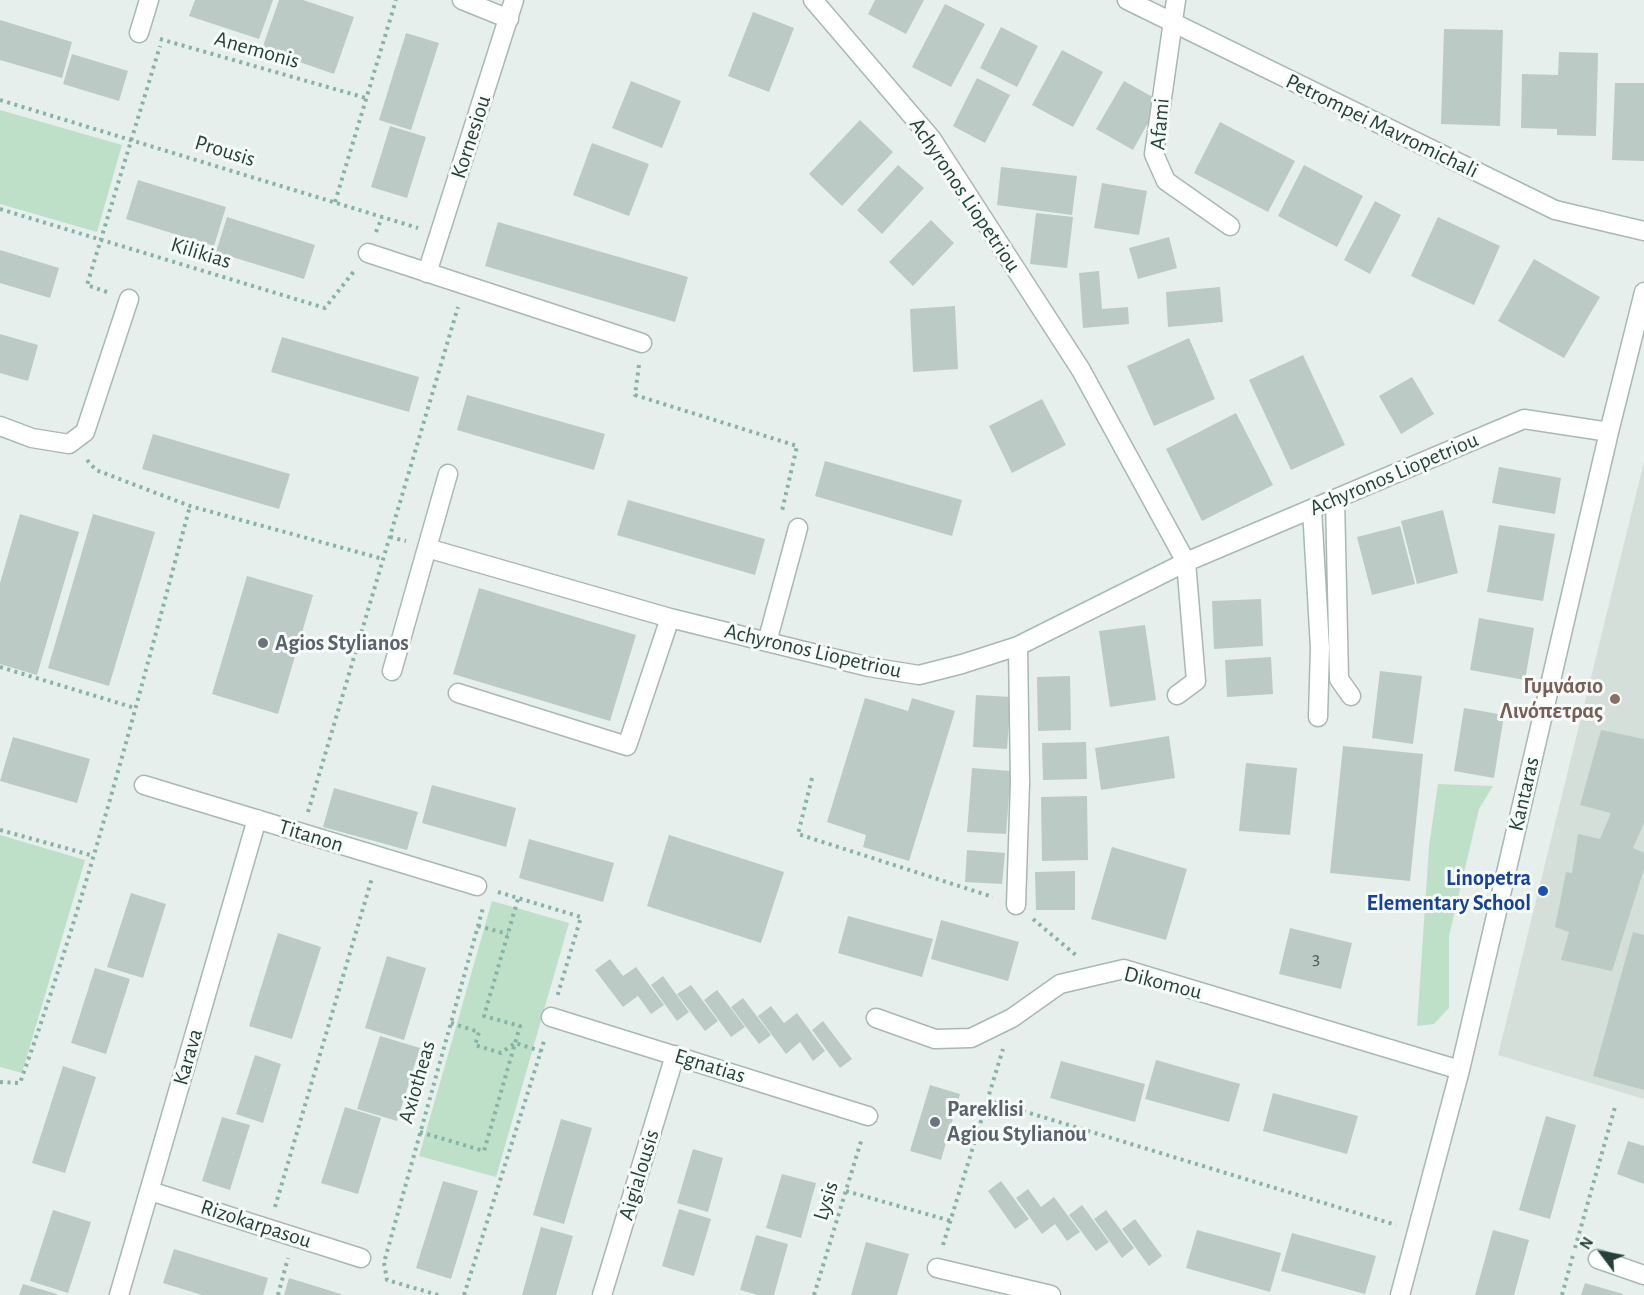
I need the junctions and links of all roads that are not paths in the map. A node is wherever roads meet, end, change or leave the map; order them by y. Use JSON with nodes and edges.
{"nodes":[{"id":1,"x":149,"y":0,"type":"edge"},
{"id":2,"x":462,"y":0,"type":"edge"},
{"id":3,"x":514,"y":0,"type":"edge"},
{"id":4,"x":813,"y":0,"type":"edge"},
{"id":5,"x":1127,"y":0,"type":"edge"},
{"id":6,"x":1176,"y":0,"type":"edge"},
{"id":7,"x":508,"y":19,"type":"junction"},
{"id":8,"x":1173,"y":24,"type":"junction"},
{"id":9,"x":140,"y":33,"type":"road end"},
{"id":10,"x":1230,"y":226,"type":"dead end"},
{"id":11,"x":1644,"y":231,"type":"edge"},
{"id":12,"x":368,"y":253,"type":"road end"},
{"id":13,"x":427,"y":273,"type":"junction"},
{"id":14,"x":1644,"y":292,"type":"edge"},
{"id":15,"x":129,"y":299,"type":"dead end"},
{"id":16,"x":642,"y":343,"type":"road end"},
{"id":17,"x":0,"y":426,"type":"edge"},
{"id":18,"x":1608,"y":432,"type":"junction"},
{"id":19,"x":448,"y":474,"type":"dead end"},
{"id":20,"x":1335,"y":499,"type":"junction"},
{"id":21,"x":1311,"y":509,"type":"junction"},
{"id":22,"x":798,"y":528,"type":"road end"},
{"id":23,"x":427,"y":548,"type":"junction"},
{"id":24,"x":1185,"y":562,"type":"junction"},
{"id":25,"x":670,"y":618,"type":"junction"},
{"id":26,"x":767,"y":642,"type":"junction"},
{"id":27,"x":1018,"y":646,"type":"junction"},
{"id":28,"x":392,"y":671,"type":"dead end"},
{"id":29,"x":458,"y":693,"type":"dead end"},
{"id":30,"x":1177,"y":695,"type":"dead end"},
{"id":31,"x":1351,"y":696,"type":"dead end"},
{"id":32,"x":1318,"y":717,"type":"dead end"},
{"id":33,"x":144,"y":785,"type":"dead end"},
{"id":34,"x":257,"y":819,"type":"junction"},
{"id":35,"x":483,"y":888,"type":"road end"},
{"id":36,"x":1016,"y":904,"type":"road end"},
{"id":37,"x":551,"y":1017,"type":"road end"},
{"id":38,"x":876,"y":1018,"type":"dead end"},
{"id":39,"x":675,"y":1055,"type":"junction"},
{"id":40,"x":1460,"y":1070,"type":"junction"},
{"id":41,"x":868,"y":1116,"type":"road end"},
{"id":42,"x":150,"y":1191,"type":"junction"},
{"id":43,"x":361,"y":1258,"type":"road end"},
{"id":44,"x":1598,"y":1259,"type":"dead end"},
{"id":45,"x":937,"y":1268,"type":"road end"},
{"id":46,"x":1644,"y":1275,"type":"edge"},
{"id":47,"x":119,"y":1295,"type":"edge"},
{"id":48,"x":602,"y":1295,"type":"edge"},
{"id":49,"x":1050,"y":1295,"type":"edge"},
{"id":50,"x":1400,"y":1295,"type":"edge"}],
"edges":[{"from":1,"to":9,"type":"street"},
{"from":2,"to":7,"type":"street"},
{"from":3,"to":7,"type":"street","name":"Kornesiou"},
{"from":4,"to":24,"type":"street","name":"Achyronos Liopetriou"},
{"from":5,"to":8,"type":"street","name":"Petrompei Mavromichali"},
{"from":6,"to":8,"type":"street","name":"Afami"},
{"from":7,"to":13,"type":"street","name":"Kornesiou"},
{"from":8,"to":10,"type":"street","name":"Afami"},
{"from":8,"to":11,"type":"street","name":"Petrompei Mavromichali"},
{"from":12,"to":13,"type":"street"},
{"from":13,"to":16,"type":"street"},
{"from":14,"to":18,"type":"street","name":"Kantaras"},
{"from":15,"to":17,"type":"street"},
{"from":18,"to":20,"type":"street","name":"Achyronos Liopetriou"},
{"from":18,"to":40,"type":"street","name":"Kantaras"},
{"from":19,"to":23,"type":"street"},
{"from":20,"to":21,"type":"street","name":"Achyronos Liopetriou"},
{"from":20,"to":31,"type":"street"},
{"from":21,"to":24,"type":"street","name":"Achyronos Liopetriou"},
{"from":21,"to":32,"type":"street"},
{"from":22,"to":26,"type":"street"},
{"from":23,"to":25,"type":"street","name":"Achyronos Liopetriou"},
{"from":23,"to":28,"type":"street"},
{"from":24,"to":27,"type":"street","name":"Achyronos Liopetriou"},
{"from":24,"to":30,"type":"street"},
{"from":25,"to":26,"type":"street","name":"Achyronos Liopetriou"},
{"from":25,"to":29,"type":"street"},
{"from":26,"to":27,"type":"street","name":"Achyronos Liopetriou"},
{"from":27,"to":36,"type":"street"},
{"from":33,"to":34,"type":"street","name":"Titanon"},
{"from":34,"to":35,"type":"street","name":"Titanon"},
{"from":34,"to":42,"type":"street","name":"Karava"},
{"from":37,"to":39,"type":"street","name":"Egnatias"},
{"from":38,"to":40,"type":"street","name":"Dikomou"},
{"from":39,"to":41,"type":"street","name":"Egnatias"},
{"from":39,"to":48,"type":"street","name":"Aigialousis"},
{"from":40,"to":50,"type":"street","name":"Kantaras"},
{"from":42,"to":43,"type":"street","name":"Rizokarpasou"},
{"from":42,"to":47,"type":"street","name":"Karava"},
{"from":44,"to":46,"type":"street"},
{"from":45,"to":49,"type":"street"}]}
